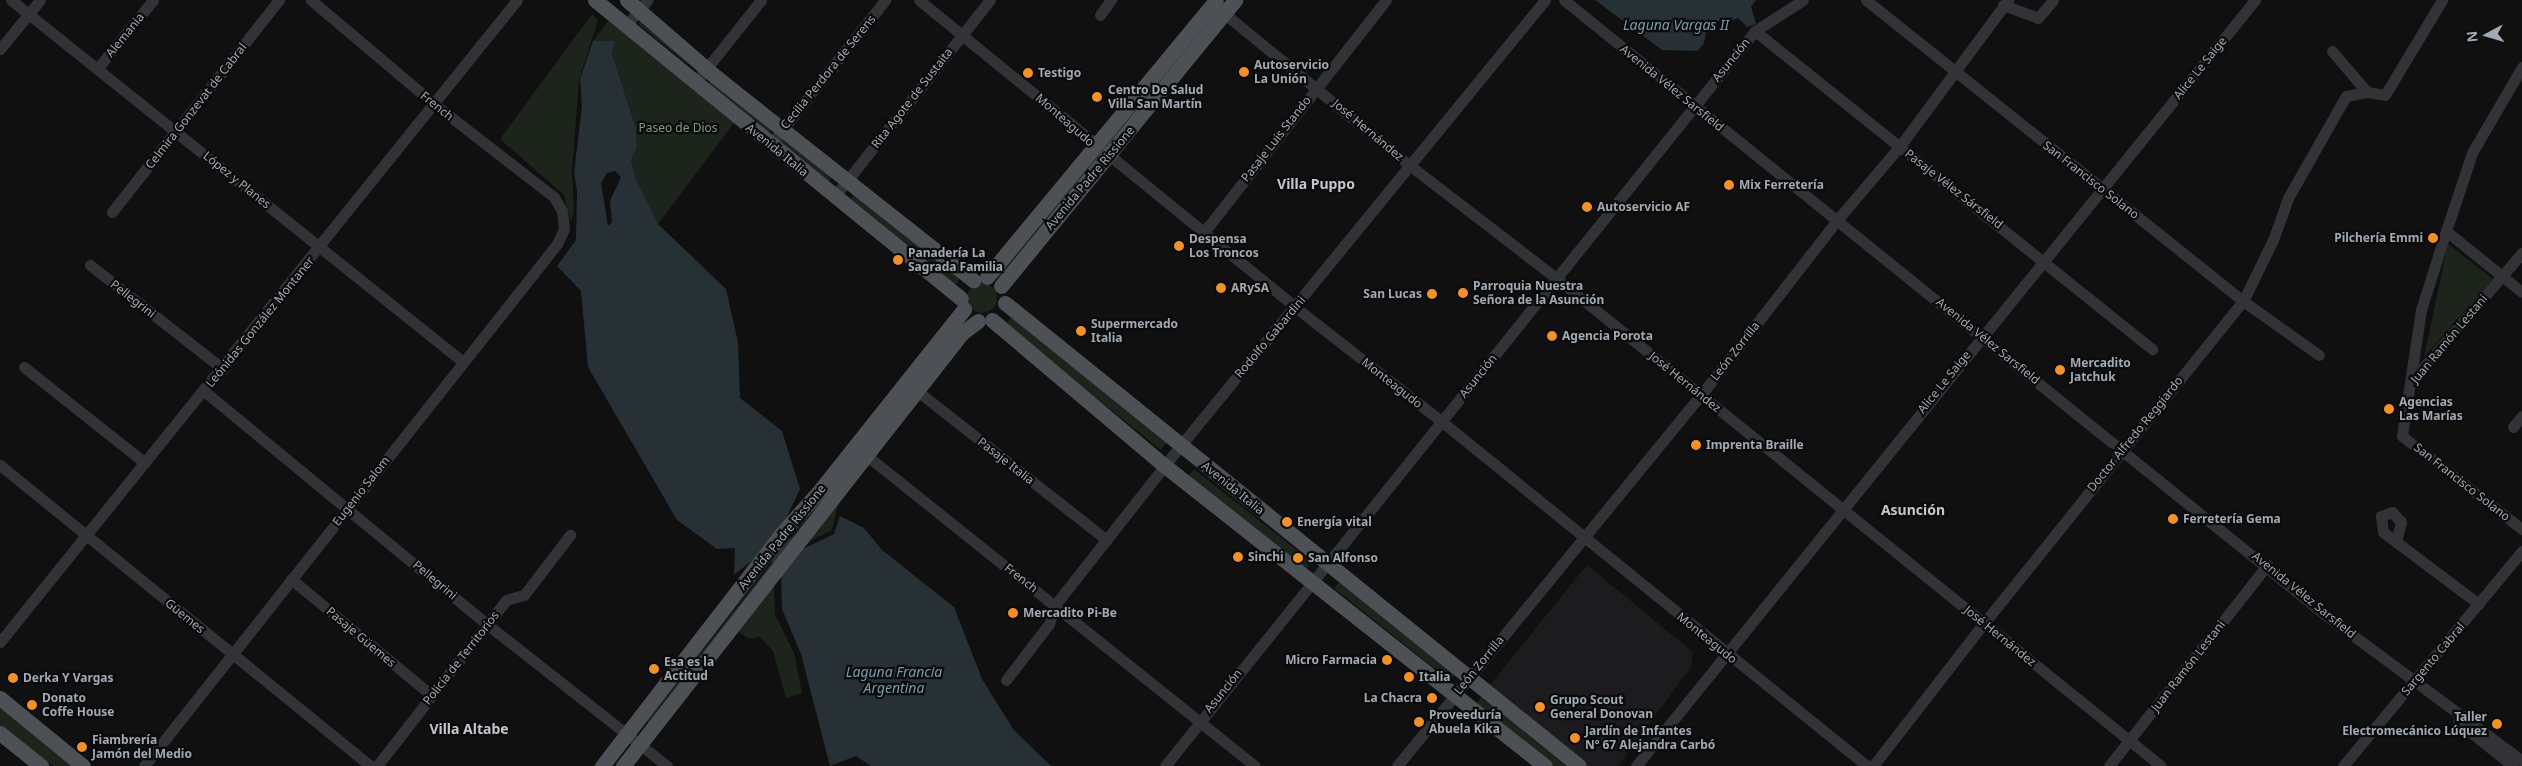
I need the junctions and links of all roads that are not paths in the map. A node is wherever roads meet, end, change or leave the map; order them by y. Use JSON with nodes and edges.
{"nodes":[{"id":1,"x":11,"y":0,"type":"edge"},
{"id":2,"x":40,"y":0,"type":"edge"},
{"id":3,"x":153,"y":0,"type":"edge"},
{"id":4,"x":280,"y":0,"type":"edge"},
{"id":5,"x":311,"y":0,"type":"edge"},
{"id":6,"x":517,"y":0,"type":"edge"},
{"id":7,"x":595,"y":0,"type":"edge"},
{"id":8,"x":627,"y":0,"type":"edge"},
{"id":9,"x":761,"y":0,"type":"edge"},
{"id":10,"x":885,"y":0,"type":"edge"},
{"id":11,"x":919,"y":0,"type":"edge"},
{"id":12,"x":990,"y":0,"type":"edge"},
{"id":13,"x":1112,"y":0,"type":"edge"},
{"id":14,"x":1235,"y":0,"type":"edge"},
{"id":15,"x":1386,"y":0,"type":"edge"},
{"id":16,"x":1545,"y":0,"type":"edge"},
{"id":17,"x":1564,"y":0,"type":"edge"},
{"id":18,"x":1804,"y":0,"type":"edge"},
{"id":19,"x":1866,"y":0,"type":"edge"},
{"id":20,"x":2053,"y":0,"type":"edge"},
{"id":21,"x":2255,"y":0,"type":"edge"},
{"id":22,"x":2442,"y":0,"type":"edge"},
{"id":23,"x":1212,"y":1,"type":"edge"},
{"id":24,"x":2006,"y":3,"type":"edge"},
{"id":25,"x":644,"y":5,"type":"edge"},
{"id":26,"x":29,"y":14,"type":"junction"},
{"id":27,"x":1224,"y":14,"type":"junction"},
{"id":28,"x":1100,"y":15,"type":"dead end"},
{"id":29,"x":625,"y":26,"type":"junction"},
{"id":30,"x":1755,"y":31,"type":"junction"},
{"id":31,"x":962,"y":33,"type":"junction"},
{"id":32,"x":0,"y":49,"type":"edge"},
{"id":33,"x":2332,"y":51,"type":"dead end"},
{"id":34,"x":2522,"y":67,"type":"edge"},
{"id":35,"x":97,"y":69,"type":"junction"},
{"id":36,"x":707,"y":69,"type":"junction"},
{"id":37,"x":1956,"y":71,"type":"junction"},
{"id":38,"x":695,"y":83,"type":"junction"},
{"id":39,"x":1317,"y":87,"type":"junction"},
{"id":40,"x":2367,"y":92,"type":"junction"},
{"id":41,"x":433,"y":103,"type":"junction"},
{"id":42,"x":1694,"y":105,"type":"junction"},
{"id":43,"x":781,"y":129,"type":"junction"},
{"id":44,"x":176,"y":132,"type":"junction"},
{"id":45,"x":771,"y":144,"type":"junction"},
{"id":46,"x":1096,"y":146,"type":"junction"},
{"id":47,"x":1900,"y":146,"type":"junction"},
{"id":48,"x":1108,"y":156,"type":"junction"},
{"id":49,"x":1408,"y":164,"type":"junction"},
{"id":50,"x":846,"y":181,"type":"junction"},
{"id":51,"x":2102,"y":188,"type":"junction"},
{"id":52,"x":835,"y":196,"type":"junction"},
{"id":53,"x":562,"y":210,"type":"joint"},
{"id":54,"x":112,"y":212,"type":"dead end"},
{"id":55,"x":1838,"y":219,"type":"junction"},
{"id":56,"x":2446,"y":231,"type":"junction"},
{"id":57,"x":1204,"y":232,"type":"junction"},
{"id":58,"x":320,"y":247,"type":"junction"},
{"id":59,"x":2522,"y":253,"type":"edge"},
{"id":60,"x":2043,"y":260,"type":"junction"},
{"id":61,"x":90,"y":265,"type":"dead end"},
{"id":62,"x":2503,"y":276,"type":"junction"},
{"id":63,"x":1556,"y":278,"type":"junction"},
{"id":64,"x":980,"y":279,"type":"junction"},
{"id":65,"x":1001,"y":286,"type":"junction"},
{"id":66,"x":2522,"y":292,"type":"edge"},
{"id":67,"x":2243,"y":301,"type":"junction"},
{"id":68,"x":1005,"y":303,"type":"junction"},
{"id":69,"x":962,"y":304,"type":"junction"},
{"id":70,"x":1295,"y":308,"type":"junction"},
{"id":71,"x":985,"y":320,"type":"junction"},
{"id":72,"x":1981,"y":336,"type":"junction"},
{"id":73,"x":2152,"y":349,"type":"dead end"},
{"id":74,"x":2319,"y":355,"type":"dead end"},
{"id":75,"x":462,"y":360,"type":"junction"},
{"id":76,"x":24,"y":367,"type":"dead end"},
{"id":77,"x":223,"y":369,"type":"junction"},
{"id":78,"x":2410,"y":383,"type":"junction"},
{"id":79,"x":912,"y":386,"type":"junction"},
{"id":80,"x":204,"y":392,"type":"junction"},
{"id":81,"x":1700,"y":395,"type":"junction"},
{"id":82,"x":2522,"y":416,"type":"edge"},
{"id":83,"x":1441,"y":421,"type":"junction"},
{"id":84,"x":2513,"y":427,"type":"dead end"},
{"id":85,"x":2402,"y":436,"type":"joint"},
{"id":86,"x":1180,"y":444,"type":"junction"},
{"id":87,"x":2122,"y":450,"type":"junction"},
{"id":88,"x":861,"y":452,"type":"junction"},
{"id":89,"x":144,"y":463,"type":"junction"},
{"id":90,"x":0,"y":465,"type":"edge"},
{"id":91,"x":1165,"y":466,"type":"junction"},
{"id":92,"x":348,"y":507,"type":"junction"},
{"id":93,"x":1843,"y":510,"type":"junction"},
{"id":94,"x":2522,"y":529,"type":"edge"},
{"id":95,"x":570,"y":535,"type":"dead end"},
{"id":96,"x":86,"y":537,"type":"junction"},
{"id":97,"x":1583,"y":537,"type":"junction"},
{"id":98,"x":1106,"y":540,"type":"junction"},
{"id":99,"x":2396,"y":542,"type":"dead end"},
{"id":100,"x":2522,"y":551,"type":"edge"},
{"id":101,"x":1327,"y":563,"type":"junction"},
{"id":102,"x":2267,"y":565,"type":"junction"},
{"id":103,"x":292,"y":579,"type":"junction"},
{"id":104,"x":1311,"y":582,"type":"junction"},
{"id":105,"x":2479,"y":604,"type":"junction"},
{"id":106,"x":1055,"y":605,"type":"junction"},
{"id":107,"x":1984,"y":623,"type":"junction"},
{"id":108,"x":488,"y":625,"type":"junction"},
{"id":109,"x":0,"y":642,"type":"edge"},
{"id":110,"x":232,"y":654,"type":"junction"},
{"id":111,"x":1728,"y":656,"type":"junction"},
{"id":112,"x":1468,"y":679,"type":"junction"},
{"id":113,"x":1006,"y":680,"type":"dead end"},
{"id":114,"x":2412,"y":682,"type":"junction"},
{"id":115,"x":431,"y":695,"type":"junction"},
{"id":116,"x":1454,"y":696,"type":"junction"},
{"id":117,"x":0,"y":698,"type":"edge"},
{"id":118,"x":1199,"y":721,"type":"junction"},
{"id":119,"x":0,"y":733,"type":"edge"},
{"id":120,"x":628,"y":734,"type":"junction"},
{"id":121,"x":2130,"y":741,"type":"junction"},
{"id":122,"x":640,"y":744,"type":"junction"},
{"id":123,"x":2522,"y":761,"type":"edge"},
{"id":124,"x":41,"y":766,"type":"edge"},
{"id":125,"x":83,"y":766,"type":"edge"},
{"id":126,"x":144,"y":766,"type":"edge"},
{"id":127,"x":370,"y":766,"type":"edge"},
{"id":128,"x":377,"y":766,"type":"edge"},
{"id":129,"x":602,"y":766,"type":"edge"},
{"id":130,"x":623,"y":766,"type":"edge"},
{"id":131,"x":667,"y":766,"type":"edge"},
{"id":132,"x":1165,"y":766,"type":"edge"},
{"id":133,"x":1255,"y":766,"type":"edge"},
{"id":134,"x":1397,"y":766,"type":"edge"},
{"id":135,"x":1545,"y":766,"type":"edge"},
{"id":136,"x":1579,"y":766,"type":"edge"},
{"id":137,"x":1636,"y":766,"type":"edge"},
{"id":138,"x":1867,"y":766,"type":"edge"},
{"id":139,"x":1873,"y":766,"type":"edge"},
{"id":140,"x":2109,"y":766,"type":"edge"},
{"id":141,"x":2161,"y":766,"type":"edge"},
{"id":142,"x":2343,"y":766,"type":"edge"},
{"id":143,"x":2513,"y":766,"type":"edge"}],
"edges":[{"from":1,"to":26,"type":"street","name":"López y Planes"},
{"from":2,"to":26,"type":"street"},
{"from":3,"to":35,"type":"street","name":"Alemania"},
{"from":4,"to":44,"type":"street","name":"Celmira Gonzevat de Cabral"},
{"from":5,"to":41,"type":"street","name":"French"},
{"from":6,"to":41,"type":"street","name":"Leónidas González Montaner"},
{"from":7,"to":29,"type":"main road","name":"Avenida Italia"},
{"from":8,"to":25,"type":"main road","name":"Avenida Italia"},
{"from":9,"to":36,"type":"street"},
{"from":10,"to":43,"type":"street","name":"Cecilia Perdora de Serens"},
{"from":11,"to":31,"type":"street","name":"Monteagudo"},
{"from":12,"to":31,"type":"street","name":"Rita Agote de Sustaita"},
{"from":13,"to":28,"type":"street"},
{"from":14,"to":27,"type":"main road","name":"Avenida Padre Rissione"},
{"from":15,"to":39,"type":"street","name":"Pasaje Luis Stando"},
{"from":16,"to":49,"type":"street","name":"Rodolfo Gabardini"},
{"from":17,"to":42,"type":"street","name":"Avenida Vélez Sarsfield"},
{"from":18,"to":30,"type":"street","name":"Asunción"},
{"from":19,"to":37,"type":"street","name":"San Francisco Solano"},
{"from":20,"to":24,"type":"street"},
{"from":21,"to":51,"type":"street","name":"Alice Le Saige"},
{"from":22,"to":40,"type":"street","name":"Doctor Alfredo Reggiardo"},
{"from":23,"to":27,"type":"street","name":"José Hernández"},
{"from":23,"to":46,"type":"main road","name":"Avenida Padre Rissione"},
{"from":24,"to":37,"type":"street","name":"León Zorrilla"},
{"from":25,"to":29,"type":"street"},
{"from":25,"to":36,"type":"main road","name":"Avenida Italia"},
{"from":26,"to":32,"type":"street"},
{"from":26,"to":35,"type":"street","name":"López y Planes"},
{"from":27,"to":39,"type":"street","name":"José Hernández"},
{"from":27,"to":48,"type":"main road","name":"Avenida Padre Rissione"},
{"from":29,"to":38,"type":"main road","name":"Avenida Italia"},
{"from":30,"to":42,"type":"street","name":"Asunción"},
{"from":30,"to":47,"type":"street","name":"Pasaje Vélez Sársfield"},
{"from":31,"to":46,"type":"street","name":"Monteagudo"},
{"from":31,"to":50,"type":"street","name":"Rita Agote de Sustaita"},
{"from":33,"to":40,"type":"street"},
{"from":34,"to":56,"type":"street"},
{"from":35,"to":44,"type":"street","name":"López y Planes"},
{"from":36,"to":38,"type":"street"},
{"from":36,"to":43,"type":"main road","name":"Avenida Italia"},
{"from":37,"to":47,"type":"street","name":"León Zorrilla"},
{"from":37,"to":51,"type":"street","name":"San Francisco Solano"},
{"from":38,"to":45,"type":"main road","name":"Avenida Italia"},
{"from":39,"to":49,"type":"street","name":"José Hernández"},
{"from":39,"to":57,"type":"street","name":"Pasaje Luis Stando"},
{"from":40,"to":67,"type":"street","name":"Doctor Alfredo Reggiardo"},
{"from":41,"to":53,"type":"street","name":"French"},
{"from":41,"to":58,"type":"street","name":"Leónidas González Montaner"},
{"from":42,"to":55,"type":"street","name":"Avenida Vélez Sarsfield"},
{"from":42,"to":63,"type":"street","name":"Asunción"},
{"from":43,"to":45,"type":"street","name":"Cecilia Perdora de Serens"},
{"from":43,"to":50,"type":"main road","name":"Avenida Italia"},
{"from":44,"to":54,"type":"street","name":"Celmira Gonzevat de Cabral"},
{"from":44,"to":58,"type":"street","name":"López y Planes"},
{"from":45,"to":52,"type":"main road","name":"Avenida Italia"},
{"from":46,"to":48,"type":"street","name":"Monteagudo"},
{"from":46,"to":64,"type":"main road","name":"Avenida Padre Rissione"},
{"from":47,"to":55,"type":"street","name":"León Zorrilla"},
{"from":47,"to":60,"type":"street","name":"Pasaje Vélez Sársfield"},
{"from":48,"to":57,"type":"street","name":"Monteagudo"},
{"from":48,"to":65,"type":"main road","name":"Avenida Padre Rissione"},
{"from":49,"to":63,"type":"street","name":"José Hernández"},
{"from":49,"to":70,"type":"street","name":"Rodolfo Gabardini"},
{"from":50,"to":52,"type":"street","name":"Rita Agote de Sustaita"},
{"from":50,"to":64,"type":"main road","name":"Avenida Italia"},
{"from":51,"to":60,"type":"street","name":"Alice Le Saige"},
{"from":51,"to":67,"type":"street","name":"San Francisco Solano"},
{"from":52,"to":69,"type":"main road","name":"Avenida Italia"},
{"from":53,"to":75,"type":"street","name":"Eugenio Salom"},
{"from":55,"to":72,"type":"street","name":"Avenida Vélez Sarsfield"},
{"from":55,"to":81,"type":"street","name":"León Zorrilla"},
{"from":56,"to":62,"type":"street"},
{"from":56,"to":78,"type":"street"},
{"from":57,"to":70,"type":"street","name":"Monteagudo"},
{"from":58,"to":75,"type":"street","name":"López y Planes"},
{"from":58,"to":77,"type":"street","name":"Leónidas González Montaner"},
{"from":59,"to":62,"type":"street","name":"Juan Ramón Lestani"},
{"from":60,"to":72,"type":"street","name":"Alice Le Saige"},
{"from":60,"to":73,"type":"street","name":"Pasaje Vélez Sársfield"},
{"from":61,"to":77,"type":"street","name":"Pellegrini"},
{"from":62,"to":66,"type":"street"},
{"from":62,"to":78,"type":"street","name":"Juan Ramón Lestani"},
{"from":63,"to":81,"type":"street","name":"José Hernández"},
{"from":63,"to":83,"type":"street","name":"Asunción"},
{"from":64,"to":65,"type":"main road"},
{"from":64,"to":69,"type":"main road"},
{"from":65,"to":68,"type":"main road"},
{"from":67,"to":74,"type":"street","name":"San Francisco Solano"},
{"from":67,"to":87,"type":"street","name":"Doctor Alfredo Reggiardo"},
{"from":68,"to":71,"type":"main road"},
{"from":68,"to":86,"type":"main road","name":"Avenida Italia"},
{"from":69,"to":71,"type":"main road"},
{"from":69,"to":79,"type":"main road","name":"Avenida Padre Rissione"},
{"from":70,"to":83,"type":"street","name":"Monteagudo"},
{"from":70,"to":86,"type":"street","name":"Rodolfo Gabardini"},
{"from":71,"to":79,"type":"main road","name":"Avenida Padre Rissione"},
{"from":71,"to":91,"type":"main road","name":"Avenida Italia"},
{"from":72,"to":87,"type":"street","name":"Avenida Vélez Sarsfield"},
{"from":72,"to":93,"type":"street","name":"Alice Le Saige"},
{"from":75,"to":92,"type":"street","name":"Eugenio Salom"},
{"from":76,"to":89,"type":"street"},
{"from":77,"to":80,"type":"street","name":"Leónidas González Montaner"},
{"from":78,"to":85,"type":"street","name":"Juan Ramón Lestani"},
{"from":79,"to":88,"type":"main road","name":"Avenida Padre Rissione"},
{"from":79,"to":98,"type":"street","name":"Pasaje Italia"},
{"from":80,"to":89,"type":"street","name":"Leónidas González Montaner"},
{"from":80,"to":92,"type":"street","name":"Pellegrini"},
{"from":81,"to":93,"type":"street","name":"José Hernández"},
{"from":81,"to":97,"type":"street","name":"León Zorrilla"},
{"from":82,"to":84,"type":"street"},
{"from":83,"to":97,"type":"street","name":"Monteagudo"},
{"from":83,"to":101,"type":"street","name":"Asunción"},
{"from":85,"to":94,"type":"street","name":"San Francisco Solano"},
{"from":86,"to":91,"type":"street","name":"Rodolfo Gabardini"},
{"from":86,"to":101,"type":"main road","name":"Avenida Italia"},
{"from":87,"to":102,"type":"street","name":"Avenida Vélez Sarsfield"},
{"from":87,"to":107,"type":"street","name":"Doctor Alfredo Reggiardo"},
{"from":88,"to":106,"type":"street","name":"French"},
{"from":88,"to":120,"type":"main road","name":"Avenida Padre Rissione"},
{"from":88,"to":122,"type":"main road","name":"Avenida Padre Rissione"},
{"from":89,"to":96,"type":"street","name":"Leónidas González Montaner"},
{"from":90,"to":96,"type":"street","name":"Güemes"},
{"from":91,"to":98,"type":"street","name":"Rodolfo Gabardini"},
{"from":91,"to":104,"type":"main road","name":"Avenida Italia"},
{"from":92,"to":103,"type":"street","name":"Eugenio Salom"},
{"from":92,"to":108,"type":"street","name":"Pellegrini"},
{"from":93,"to":107,"type":"street","name":"José Hernández"},
{"from":93,"to":111,"type":"street","name":"Alice Le Saige"},
{"from":95,"to":108,"type":"street","name":"Policía de Territorios"},
{"from":96,"to":109,"type":"street","name":"Leónidas González Montaner"},
{"from":96,"to":110,"type":"street","name":"Güemes"},
{"from":97,"to":111,"type":"street","name":"Monteagudo"},
{"from":97,"to":112,"type":"street","name":"León Zorrilla"},
{"from":98,"to":106,"type":"street","name":"Rodolfo Gabardini"},
{"from":99,"to":105,"type":"street"},
{"from":100,"to":105,"type":"street","name":"Sargento Cabral"},
{"from":101,"to":104,"type":"street","name":"Asunción"},
{"from":101,"to":112,"type":"main road","name":"Avenida Italia"},
{"from":102,"to":114,"type":"street","name":"Avenida Vélez Sarsfield"},
{"from":102,"to":121,"type":"street","name":"Juan Ramón Lestani"},
{"from":103,"to":110,"type":"street","name":"Eugenio Salom"},
{"from":103,"to":115,"type":"street","name":"Pasaje Güemes"},
{"from":104,"to":116,"type":"main road","name":"Avenida Italia"},
{"from":104,"to":118,"type":"street","name":"Asunción"},
{"from":105,"to":114,"type":"street","name":"Sargento Cabral"},
{"from":106,"to":113,"type":"street","name":"Rodolfo Gabardini"},
{"from":106,"to":118,"type":"street","name":"French"},
{"from":107,"to":121,"type":"street","name":"José Hernández"},
{"from":107,"to":139,"type":"street","name":"Doctor Alfredo Reggiardo"},
{"from":108,"to":115,"type":"street","name":"Policía de Territorios"},
{"from":108,"to":120,"type":"street","name":"Pellegrini"},
{"from":110,"to":126,"type":"street","name":"Eugenio Salom"},
{"from":110,"to":127,"type":"street","name":"Güemes"},
{"from":111,"to":137,"type":"street","name":"Alice Le Saige"},
{"from":111,"to":138,"type":"street","name":"Monteagudo"},
{"from":112,"to":116,"type":"street","name":"León Zorrilla"},
{"from":112,"to":136,"type":"main road","name":"Avenida Italia"},
{"from":114,"to":123,"type":"street","name":"Avenida Vélez Sarsfield"},
{"from":114,"to":142,"type":"street","name":"Sargento Cabral"},
{"from":114,"to":143,"type":"street","name":"Avenida Vélez Sarsfield"},
{"from":115,"to":128,"type":"street","name":"Policía de Territorios"},
{"from":116,"to":134,"type":"street","name":"León Zorrilla"},
{"from":116,"to":135,"type":"main road","name":"Avenida Italia"},
{"from":117,"to":125,"type":"main road"},
{"from":118,"to":132,"type":"street","name":"Asunción"},
{"from":118,"to":133,"type":"street","name":"French"},
{"from":119,"to":124,"type":"main road"},
{"from":120,"to":122,"type":"street","name":"Pellegrini"},
{"from":120,"to":129,"type":"main road","name":"Avenida Padre Rissione"},
{"from":121,"to":140,"type":"street","name":"Juan Ramón Lestani"},
{"from":121,"to":141,"type":"street","name":"José Hernández"},
{"from":122,"to":130,"type":"main road","name":"Avenida Padre Rissione"},
{"from":122,"to":131,"type":"street","name":"Pellegrini"}]}
